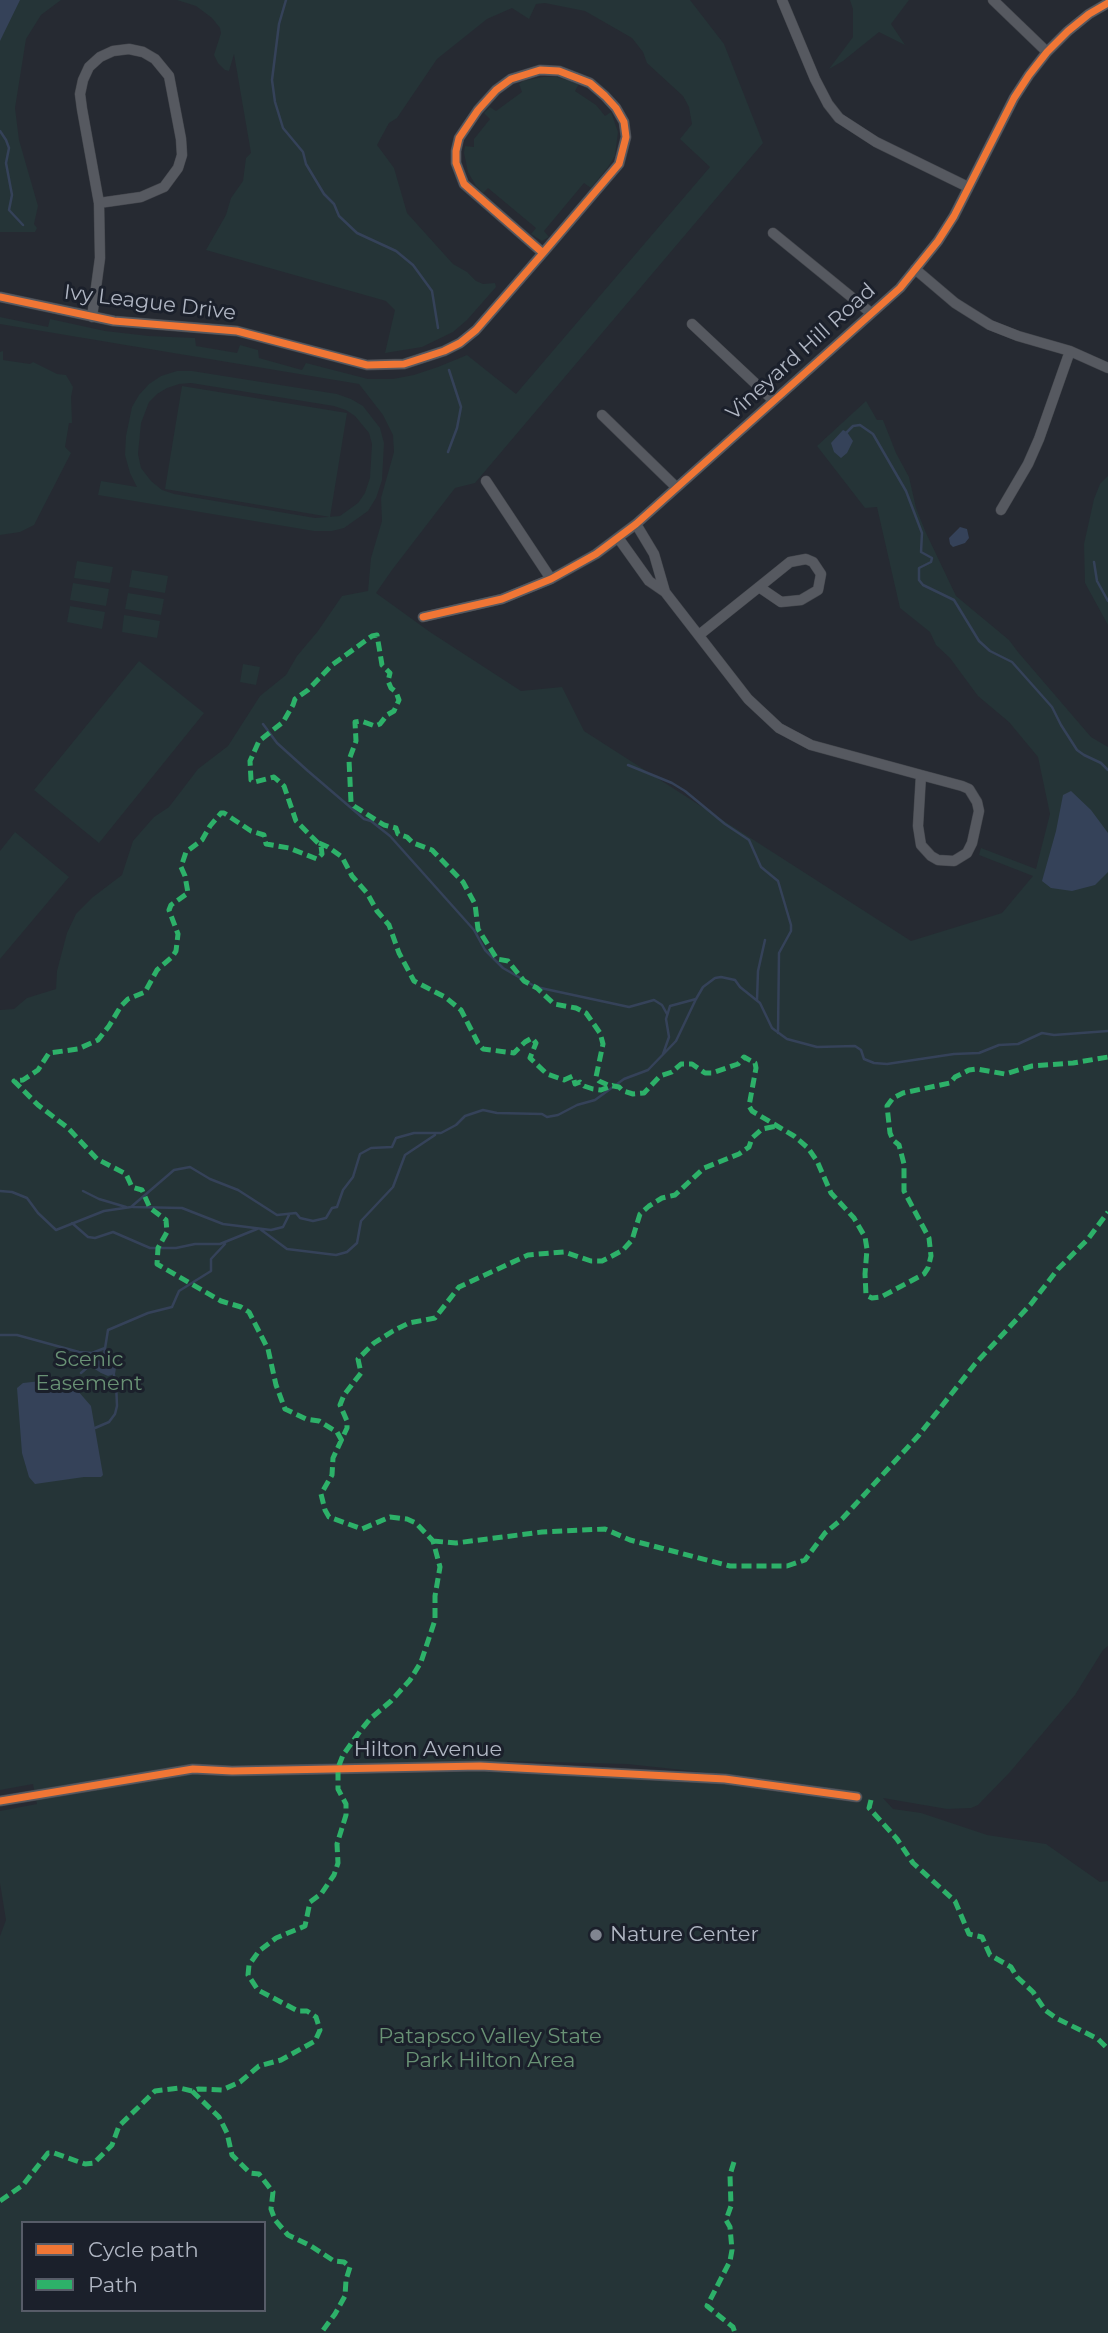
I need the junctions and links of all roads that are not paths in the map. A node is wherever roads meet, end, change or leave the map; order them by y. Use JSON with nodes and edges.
{"nodes":[{"id":1,"x":782,"y":0,"type":"edge"},
{"id":2,"x":993,"y":0,"type":"edge"},
{"id":3,"x":1108,"y":3,"type":"edge"},
{"id":4,"x":1047,"y":52,"type":"junction"},
{"id":5,"x":968,"y":187,"type":"junction"},
{"id":6,"x":99,"y":203,"type":"junction"},
{"id":7,"x":773,"y":233,"type":"dead end"},
{"id":8,"x":543,"y":253,"type":"junction"},
{"id":9,"x":915,"y":269,"type":"junction"},
{"id":10,"x":0,"y":298,"type":"edge"},
{"id":11,"x":871,"y":313,"type":"junction"},
{"id":12,"x":92,"y":317,"type":"junction"},
{"id":13,"x":692,"y":324,"type":"dead end"},
{"id":14,"x":1070,"y":351,"type":"junction"},
{"id":15,"x":1108,"y":368,"type":"edge"},
{"id":16,"x":773,"y":400,"type":"junction"},
{"id":17,"x":602,"y":415,"type":"dead end"},
{"id":18,"x":486,"y":481,"type":"dead end"},
{"id":19,"x":677,"y":487,"type":"junction"},
{"id":20,"x":1001,"y":510,"type":"dead end"},
{"id":21,"x":636,"y":524,"type":"junction"},
{"id":22,"x":619,"y":539,"type":"junction"},
{"id":23,"x":551,"y":579,"type":"junction"},
{"id":24,"x":759,"y":587,"type":"junction"},
{"id":25,"x":665,"y":592,"type":"junction"},
{"id":26,"x":423,"y":617,"type":"dead end"},
{"id":27,"x":699,"y":635,"type":"junction"},
{"id":28,"x":921,"y":775,"type":"junction"},
{"id":29,"x":856,"y":1797,"type":"dead end"},
{"id":30,"x":0,"y":1801,"type":"edge"}],
"edges":[{"from":1,"to":5,"type":"street"},
{"from":2,"to":4,"type":"street"},
{"from":3,"to":4,"type":"street","name":"Vineyard Hill Road"},
{"from":4,"to":5,"type":"street","name":"Vineyard Hill Road"},
{"from":5,"to":9,"type":"street","name":"Vineyard Hill Road"},
{"from":6,"to":6,"type":"street"},
{"from":6,"to":12,"type":"street"},
{"from":7,"to":11,"type":"street"},
{"from":8,"to":8,"type":"street","name":"Ivy League Drive"},
{"from":8,"to":12,"type":"street","name":"Ivy League Drive"},
{"from":9,"to":11,"type":"street","name":"Vineyard Hill Road"},
{"from":9,"to":14,"type":"street"},
{"from":10,"to":12,"type":"street","name":"Ivy League Drive"},
{"from":11,"to":16,"type":"street","name":"Vineyard Hill Road"},
{"from":13,"to":16,"type":"street"},
{"from":14,"to":15,"type":"street"},
{"from":14,"to":20,"type":"street"},
{"from":16,"to":19,"type":"street","name":"Vineyard Hill Road"},
{"from":17,"to":19,"type":"street"},
{"from":18,"to":23,"type":"street"},
{"from":19,"to":21,"type":"street","name":"Vineyard Hill Road"},
{"from":21,"to":22,"type":"street","name":"Vineyard Hill Road"},
{"from":21,"to":25,"type":"street"},
{"from":22,"to":23,"type":"street","name":"Vineyard Hill Road"},
{"from":22,"to":25,"type":"street"},
{"from":23,"to":26,"type":"street","name":"Vineyard Hill Road"},
{"from":24,"to":24,"type":"street"},
{"from":24,"to":27,"type":"street"},
{"from":25,"to":27,"type":"street"},
{"from":27,"to":28,"type":"street"},
{"from":28,"to":28,"type":"street"},
{"from":29,"to":30,"type":"street","name":"Hilton Avenue"}]}
